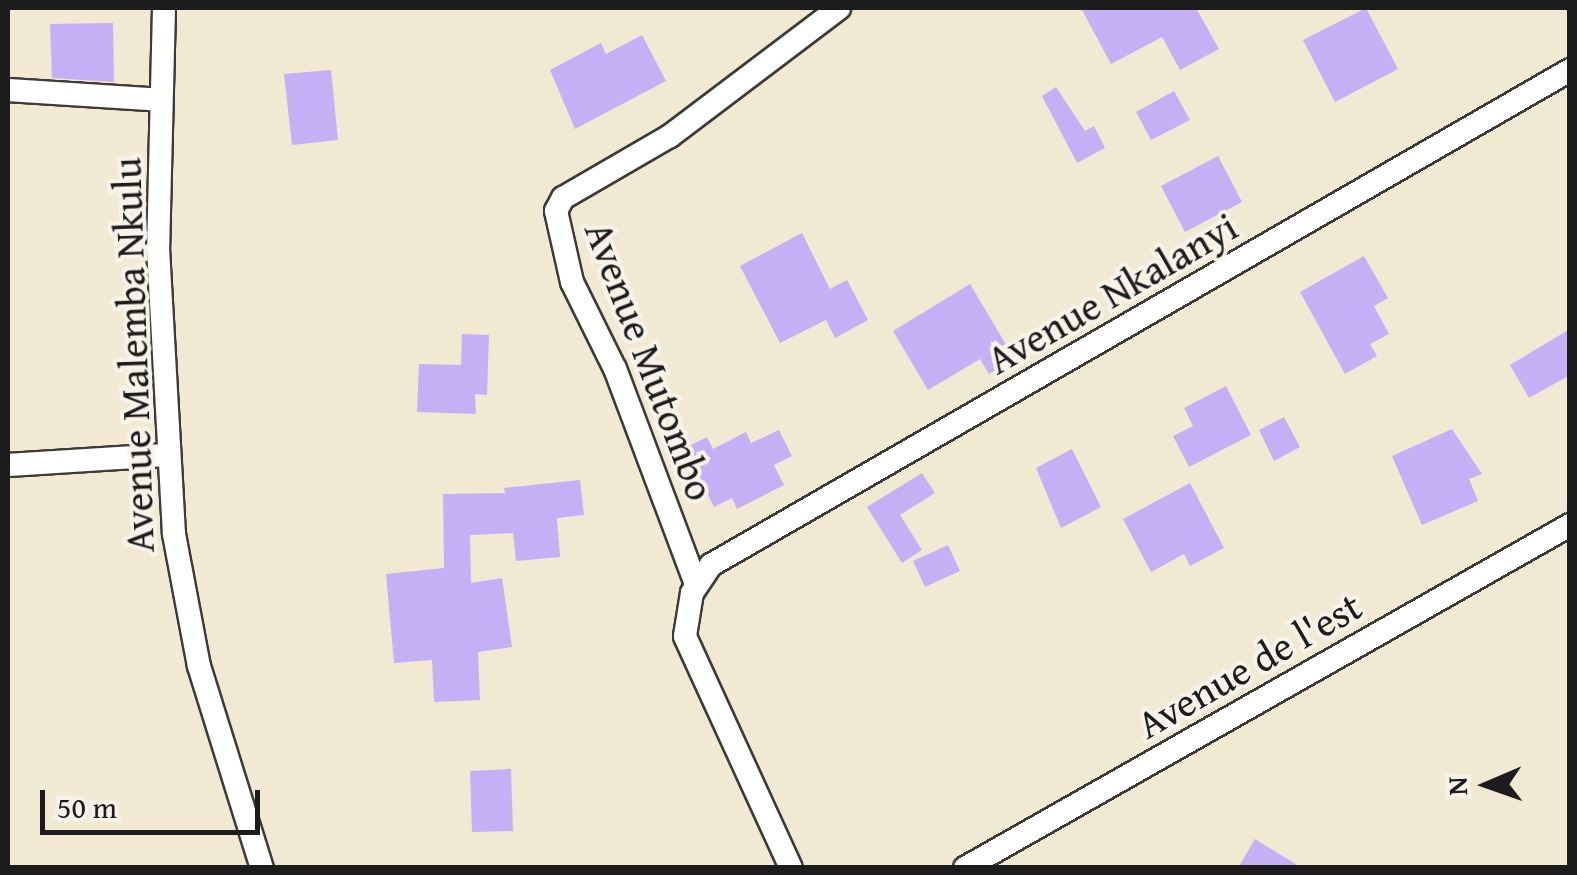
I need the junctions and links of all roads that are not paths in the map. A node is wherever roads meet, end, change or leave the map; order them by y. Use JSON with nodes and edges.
{"nodes":[{"id":1,"x":164,"y":8,"type":"edge"},
{"id":2,"x":828,"y":11,"type":"edge"},
{"id":3,"x":1570,"y":70,"type":"edge"},
{"id":4,"x":8,"y":90,"type":"edge"},
{"id":5,"x":160,"y":100,"type":"junction"},
{"id":6,"x":167,"y":455,"type":"junction"},
{"id":7,"x":8,"y":464,"type":"edge"},
{"id":8,"x":1570,"y":525,"type":"edge"},
{"id":9,"x":696,"y":584,"type":"junction"},
{"id":10,"x":262,"y":868,"type":"edge"},
{"id":11,"x":790,"y":868,"type":"edge"},
{"id":12,"x":965,"y":868,"type":"edge"}],
"edges":[{"from":1,"to":5,"type":"street","name":"Avenue Malemba Nkulu"},
{"from":2,"to":9,"type":"street","name":"Avenue Mutombo"},
{"from":3,"to":9,"type":"street","name":"Avenue Nkalanyi"},
{"from":4,"to":5,"type":"street"},
{"from":5,"to":6,"type":"street","name":"Avenue Malemba Nkulu"},
{"from":6,"to":7,"type":"street"},
{"from":6,"to":10,"type":"street","name":"Avenue Malemba Nkulu"},
{"from":8,"to":12,"type":"street","name":"Avenue de l'est"},
{"from":9,"to":11,"type":"street"}]}
